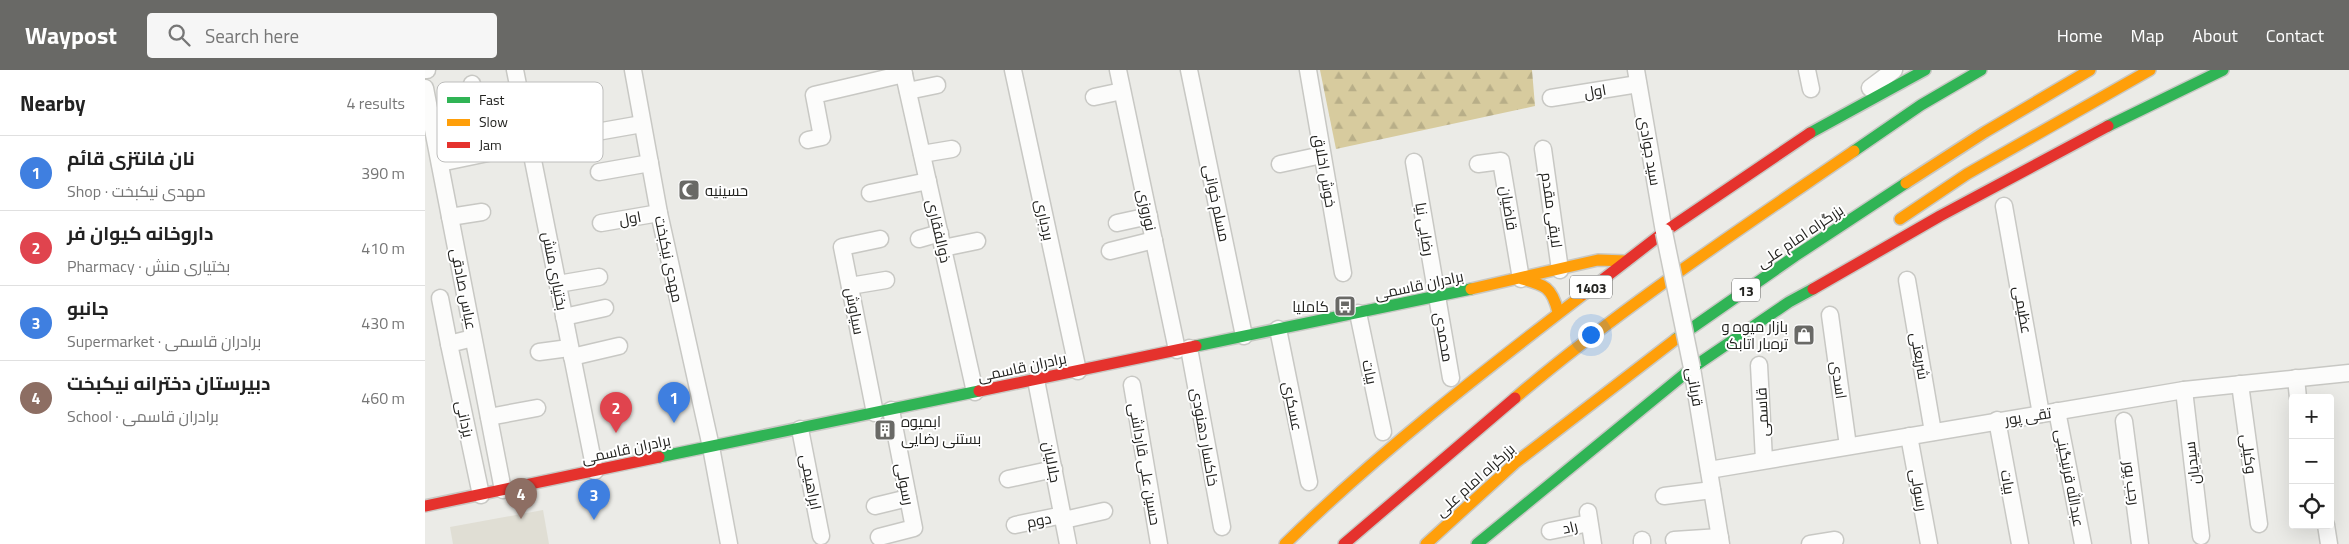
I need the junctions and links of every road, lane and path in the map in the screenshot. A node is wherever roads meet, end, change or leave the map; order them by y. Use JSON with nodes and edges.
{"nodes":[{"id":1,"x":633,"y":70,"type":"edge"},
{"id":2,"x":1013,"y":70,"type":"edge"},
{"id":3,"x":1118,"y":70,"type":"edge"},
{"id":4,"x":1189,"y":70,"type":"edge"},
{"id":5,"x":1307,"y":70,"type":"edge"},
{"id":6,"x":1807,"y":70,"type":"edge"},
{"id":7,"x":1894,"y":70,"type":"edge"},
{"id":8,"x":1925,"y":70,"type":"edge"},
{"id":9,"x":1981,"y":70,"type":"edge"},
{"id":10,"x":2090,"y":70,"type":"edge"},
{"id":11,"x":2150,"y":70,"type":"edge"},
{"id":12,"x":2223,"y":70,"type":"edge"},
{"id":13,"x":904,"y":72,"type":"edge"},
{"id":14,"x":1637,"y":77,"type":"edge"},
{"id":15,"x":937,"y":85,"type":"dead end"},
{"id":16,"x":425,"y":88,"type":"edge"},
{"id":17,"x":1811,"y":89,"type":"dead end"},
{"id":18,"x":908,"y":91,"type":"junction"},
{"id":19,"x":1122,"y":91,"type":"junction"},
{"id":20,"x":1094,"y":97,"type":"dead end"},
{"id":21,"x":1551,"y":98,"type":"dead end"},
{"id":22,"x":437,"y":120,"type":"edge"},
{"id":23,"x":431,"y":121,"type":"junction"},
{"id":24,"x":642,"y":124,"type":"junction"},
{"id":25,"x":603,"y":131,"type":"edge"},
{"id":26,"x":1801,"y":138,"type":"junction"},
{"id":27,"x":808,"y":140,"type":"dead end"},
{"id":28,"x":952,"y":149,"type":"dead end"},
{"id":29,"x":1543,"y":149,"type":"dead end"},
{"id":30,"x":437,"y":152,"type":"edge"},
{"id":31,"x":922,"y":154,"type":"junction"},
{"id":32,"x":1322,"y":155,"type":"junction"},
{"id":33,"x":444,"y":162,"type":"edge"},
{"id":34,"x":533,"y":162,"type":"edge"},
{"id":35,"x":1414,"y":162,"type":"dead end"},
{"id":36,"x":439,"y":163,"type":"joint"},
{"id":37,"x":650,"y":163,"type":"junction"},
{"id":38,"x":1280,"y":164,"type":"dead end"},
{"id":39,"x":1478,"y":164,"type":"dead end"},
{"id":40,"x":599,"y":172,"type":"dead end"},
{"id":41,"x":928,"y":181,"type":"junction"},
{"id":42,"x":871,"y":193,"type":"dead end"},
{"id":43,"x":2004,"y":206,"type":"dead end"},
{"id":44,"x":482,"y":212,"type":"dead end"},
{"id":45,"x":659,"y":213,"type":"junction"},
{"id":46,"x":1149,"y":216,"type":"junction"},
{"id":47,"x":450,"y":217,"type":"junction"},
{"id":48,"x":601,"y":223,"type":"dead end"},
{"id":49,"x":1117,"y":223,"type":"dead end"},
{"id":50,"x":1887,"y":228,"type":"dead end"},
{"id":51,"x":1664,"y":232,"type":"junction"},
{"id":52,"x":880,"y":239,"type":"dead end"},
{"id":53,"x":919,"y":239,"type":"dead end"},
{"id":54,"x":941,"y":240,"type":"junction"},
{"id":55,"x":1154,"y":240,"type":"junction"},
{"id":56,"x":977,"y":241,"type":"dead end"},
{"id":57,"x":1110,"y":251,"type":"dead end"},
{"id":58,"x":1839,"y":259,"type":"dead end"},
{"id":59,"x":1626,"y":261,"type":"junction"},
{"id":60,"x":1560,"y":270,"type":"junction"},
{"id":61,"x":1343,"y":273,"type":"dead end"},
{"id":62,"x":599,"y":277,"type":"dead end"},
{"id":63,"x":1521,"y":279,"type":"junction"},
{"id":64,"x":886,"y":280,"type":"dead end"},
{"id":65,"x":1907,"y":280,"type":"dead end"},
{"id":66,"x":557,"y":284,"type":"junction"},
{"id":67,"x":850,"y":286,"type":"junction"},
{"id":68,"x":1437,"y":296,"type":"junction"},
{"id":69,"x":440,"y":298,"type":"dead end"},
{"id":70,"x":1789,"y":302,"type":"junction"},
{"id":71,"x":605,"y":308,"type":"dead end"},
{"id":72,"x":1558,"y":312,"type":"junction"},
{"id":73,"x":1357,"y":313,"type":"junction"},
{"id":74,"x":1830,"y":315,"type":"dead end"},
{"id":75,"x":564,"y":316,"type":"junction"},
{"id":76,"x":1278,"y":329,"type":"junction"},
{"id":77,"x":1244,"y":336,"type":"junction"},
{"id":78,"x":473,"y":338,"type":"junction"},
{"id":79,"x":449,"y":344,"type":"junction"},
{"id":80,"x":619,"y":346,"type":"dead end"},
{"id":81,"x":1183,"y":349,"type":"junction"},
{"id":82,"x":539,"y":352,"type":"dead end"},
{"id":83,"x":571,"y":352,"type":"junction"},
{"id":84,"x":1759,"y":364,"type":"dead end"},
{"id":85,"x":1692,"y":368,"type":"junction"},
{"id":86,"x":1077,"y":371,"type":"junction"},
{"id":87,"x":2349,"y":372,"type":"edge"},
{"id":88,"x":1451,"y":378,"type":"dead end"},
{"id":89,"x":2296,"y":378,"type":"junction"},
{"id":90,"x":1036,"y":380,"type":"junction"},
{"id":91,"x":2240,"y":384,"type":"junction"},
{"id":92,"x":1132,"y":385,"type":"dead end"},
{"id":93,"x":2184,"y":390,"type":"junction"},
{"id":94,"x":975,"y":392,"type":"junction"},
{"id":95,"x":2298,"y":394,"type":"edge"},
{"id":96,"x":537,"y":408,"type":"dead end"},
{"id":97,"x":891,"y":410,"type":"junction"},
{"id":98,"x":2049,"y":412,"type":"junction"},
{"id":99,"x":875,"y":413,"type":"junction"},
{"id":100,"x":489,"y":417,"type":"junction"},
{"id":101,"x":1997,"y":420,"type":"junction"},
{"id":102,"x":2123,"y":422,"type":"dead end"},
{"id":103,"x":800,"y":429,"type":"junction"},
{"id":104,"x":1383,"y":432,"type":"dead end"},
{"id":105,"x":1933,"y":432,"type":"junction"},
{"id":106,"x":1909,"y":436,"type":"junction"},
{"id":107,"x":1848,"y":446,"type":"junction"},
{"id":108,"x":711,"y":447,"type":"junction"},
{"id":109,"x":1764,"y":460,"type":"junction"},
{"id":110,"x":1054,"y":469,"type":"junction"},
{"id":111,"x":1709,"y":470,"type":"junction"},
{"id":112,"x":595,"y":471,"type":"junction"},
{"id":113,"x":1008,"y":479,"type":"dead end"},
{"id":114,"x":1309,"y":482,"type":"dead end"},
{"id":115,"x":503,"y":490,"type":"junction"},
{"id":116,"x":1712,"y":490,"type":"junction"},
{"id":117,"x":481,"y":495,"type":"junction"},
{"id":118,"x":1664,"y":496,"type":"dead end"},
{"id":119,"x":908,"y":498,"type":"junction"},
{"id":120,"x":425,"y":506,"type":"edge"},
{"id":121,"x":875,"y":506,"type":"dead end"},
{"id":122,"x":1104,"y":510,"type":"dead end"},
{"id":123,"x":1063,"y":517,"type":"junction"},
{"id":124,"x":2259,"y":524,"type":"dead end"},
{"id":125,"x":1015,"y":525,"type":"dead end"},
{"id":126,"x":1222,"y":527,"type":"dead end"},
{"id":127,"x":2327,"y":529,"type":"edge"},
{"id":128,"x":1550,"y":532,"type":"dead end"},
{"id":129,"x":821,"y":536,"type":"dead end"},
{"id":130,"x":2201,"y":536,"type":"dead end"},
{"id":131,"x":879,"y":537,"type":"dead end"},
{"id":132,"x":1674,"y":540,"type":"dead end"},
{"id":133,"x":1835,"y":540,"type":"dead end"},
{"id":134,"x":1720,"y":541,"type":"edge"},
{"id":135,"x":729,"y":544,"type":"edge"},
{"id":136,"x":1068,"y":544,"type":"edge"},
{"id":137,"x":1159,"y":544,"type":"edge"},
{"id":138,"x":1285,"y":544,"type":"edge"},
{"id":139,"x":1344,"y":544,"type":"edge"},
{"id":140,"x":1426,"y":544,"type":"edge"},
{"id":141,"x":1477,"y":544,"type":"edge"},
{"id":142,"x":1593,"y":544,"type":"edge"},
{"id":143,"x":1810,"y":544,"type":"edge"},
{"id":144,"x":1929,"y":544,"type":"edge"},
{"id":145,"x":2019,"y":544,"type":"edge"},
{"id":146,"x":2083,"y":544,"type":"edge"},
{"id":147,"x":2140,"y":544,"type":"edge"},
{"id":148,"x":2329,"y":544,"type":"edge"}],
"edges":[{"from":1,"to":24,"type":"street","name":"مهدی نیکبخت"},
{"from":2,"to":86,"type":"street","name":"بردباری"},
{"from":3,"to":19,"type":"street","name":"نوروزی"},
{"from":4,"to":77,"type":"street","name":"مسلم خوانی"},
{"from":5,"to":32,"type":"street","name":"خوش اخلاق"},
{"from":6,"to":17,"type":"street"},
{"from":7,"to":26,"type":"street"},
{"from":8,"to":26,"type":"main road","number":"1403"},
{"from":9,"to":139,"type":"main road"},
{"from":10,"to":140,"type":"main road","name":"بزرگراه امام علی","number":"13"},
{"from":11,"to":50,"type":"main road"},
{"from":12,"to":70,"type":"main road"},
{"from":13,"to":18,"type":"street","name":"ذوالفقاری"},
{"from":13,"to":27,"type":"street"},
{"from":14,"to":21,"type":"street","name":"اول"},
{"from":14,"to":51,"type":"street","name":"سید جوادی"},
{"from":15,"to":18,"type":"street"},
{"from":16,"to":23,"type":"street","name":"عباس صادقی"},
{"from":18,"to":31,"type":"street","name":"ذوالفقاری"},
{"from":19,"to":20,"type":"street"},
{"from":19,"to":46,"type":"street","name":"نوروزی"},
{"from":22,"to":23,"type":"street"},
{"from":23,"to":30,"type":"street","name":"عباس صادقی"},
{"from":24,"to":25,"type":"street"},
{"from":24,"to":37,"type":"street","name":"مهدی نیکبخت"},
{"from":26,"to":51,"type":"main road","number":"1403"},
{"from":28,"to":31,"type":"street"},
{"from":29,"to":60,"type":"street","name":"لایقی مقدم"},
{"from":31,"to":41,"type":"street","name":"ذوالفقاری"},
{"from":32,"to":38,"type":"street"},
{"from":32,"to":61,"type":"street","name":"خوش اخلاق"},
{"from":33,"to":36,"type":"street"},
{"from":34,"to":66,"type":"street","name":"بختیاری منش"},
{"from":35,"to":68,"type":"street","name":"رضایی نیا"},
{"from":36,"to":47,"type":"street","name":"عباس صادقی"},
{"from":37,"to":40,"type":"street"},
{"from":37,"to":45,"type":"street","name":"مهدی نیکبخت"},
{"from":39,"to":63,"type":"street","name":"قاضیان"},
{"from":41,"to":42,"type":"street"},
{"from":41,"to":54,"type":"street","name":"ذوالفقاری"},
{"from":43,"to":98,"type":"street","name":"عظیمی"},
{"from":44,"to":47,"type":"street"},
{"from":45,"to":48,"type":"street","name":"اول"},
{"from":45,"to":108,"type":"street","name":"مهدی نیکبخت"},
{"from":46,"to":49,"type":"street"},
{"from":46,"to":55,"type":"street","name":"نوروزی"},
{"from":47,"to":78,"type":"street","name":"عباس صادقی"},
{"from":51,"to":59,"type":"main road","number":"1403"},
{"from":51,"to":85,"type":"street","name":"قربانی","bridge":true},
{"from":52,"to":67,"type":"street","name":"سیاوش"},
{"from":53,"to":54,"type":"street"},
{"from":54,"to":56,"type":"street"},
{"from":54,"to":94,"type":"street","name":"ذوالفقاری"},
{"from":55,"to":57,"type":"street"},
{"from":55,"to":81,"type":"street","name":"نوروزی"},
{"from":58,"to":70,"type":"main road"},
{"from":59,"to":60,"type":"main road","name":"برادران قاسمی"},
{"from":59,"to":72,"type":"main road","number":"1403"},
{"from":60,"to":63,"type":"main road","name":"برادران قاسمی"},
{"from":62,"to":66,"type":"street"},
{"from":63,"to":68,"type":"main road","name":"برادران قاسمی"},
{"from":63,"to":72,"type":"main road"},
{"from":64,"to":67,"type":"street"},
{"from":65,"to":105,"type":"street","name":"شریعتی"},
{"from":66,"to":75,"type":"street","name":"بختیاری منش"},
{"from":67,"to":99,"type":"street","name":"سیاوش"},
{"from":68,"to":73,"type":"main road","name":"برادران قاسمی"},
{"from":68,"to":88,"type":"street","name":"محمدی"},
{"from":69,"to":79,"type":"street","name":"یزدانی"},
{"from":70,"to":85,"type":"main road"},
{"from":71,"to":75,"type":"street"},
{"from":72,"to":138,"type":"main road","number":"1403"},
{"from":73,"to":76,"type":"main road","name":"برادران قاسمی"},
{"from":73,"to":104,"type":"street","name":"بیات"},
{"from":74,"to":107,"type":"street","name":"اسدی"},
{"from":75,"to":83,"type":"street","name":"بختیاری منش"},
{"from":76,"to":77,"type":"main road","name":"برادران قاسمی"},
{"from":76,"to":114,"type":"street","name":"عسکری"},
{"from":77,"to":81,"type":"main road","name":"برادران قاسمی"},
{"from":78,"to":79,"type":"street"},
{"from":78,"to":100,"type":"street","name":"عباس صادقی"},
{"from":79,"to":117,"type":"street","name":"یزدانی"},
{"from":80,"to":83,"type":"street"},
{"from":81,"to":86,"type":"main road","name":"برادران قاسمی"},
{"from":81,"to":126,"type":"street","name":"خاکسار دهنودی"},
{"from":82,"to":83,"type":"street"},
{"from":83,"to":112,"type":"street","name":"بختیاری منش"},
{"from":84,"to":109,"type":"street","name":"قاسمی"},
{"from":85,"to":111,"type":"street","name":"قربانی"},
{"from":85,"to":141,"type":"main road"},
{"from":86,"to":90,"type":"main road","name":"برادران قاسمی"},
{"from":87,"to":89,"type":"street","name":"تقی پور"},
{"from":89,"to":91,"type":"street","name":"تقی پور"},
{"from":89,"to":95,"type":"street"},
{"from":90,"to":94,"type":"main road","name":"برادران قاسمی"},
{"from":90,"to":110,"type":"street","name":"جلالیان"},
{"from":91,"to":93,"type":"street","name":"تقی پور"},
{"from":91,"to":124,"type":"street","name":"وکیلی"},
{"from":92,"to":137,"type":"street","name":"حسین علی قارداشی"},
{"from":93,"to":98,"type":"street","name":"تقی پور"},
{"from":93,"to":130,"type":"street","name":"سیدیان"},
{"from":94,"to":97,"type":"main road","name":"برادران قاسمی"},
{"from":96,"to":100,"type":"street"},
{"from":97,"to":99,"type":"main road","name":"برادران قاسمی"},
{"from":97,"to":119,"type":"street","name":"رسولی"},
{"from":98,"to":101,"type":"street","name":"تقی پور"},
{"from":98,"to":146,"type":"street","name":"عبدالله قرنیگینی"},
{"from":99,"to":103,"type":"main road","name":"برادران قاسمی"},
{"from":100,"to":115,"type":"street","name":"عباس صادقی"},
{"from":101,"to":105,"type":"street","name":"تقی پور"},
{"from":101,"to":145,"type":"street","name":"بیات"},
{"from":102,"to":147,"type":"street","name":"رجب پور"},
{"from":103,"to":108,"type":"main road","name":"برادران قاسمی"},
{"from":103,"to":129,"type":"street","name":"ابراهیمی"},
{"from":105,"to":106,"type":"street","name":"تقی پور"},
{"from":106,"to":107,"type":"street","name":"تقی پور"},
{"from":106,"to":144,"type":"street","name":"رسولی"},
{"from":107,"to":109,"type":"street","name":"تقی پور"},
{"from":108,"to":112,"type":"main road","name":"برادران قاسمی"},
{"from":108,"to":135,"type":"street"},
{"from":109,"to":111,"type":"street","name":"تقی پور"},
{"from":110,"to":113,"type":"street"},
{"from":110,"to":123,"type":"street","name":"جلالیان"},
{"from":111,"to":116,"type":"street","name":"قربانی"},
{"from":112,"to":115,"type":"main road","name":"برادران قاسمی"},
{"from":115,"to":117,"type":"main road","name":"برادران قاسمی"},
{"from":116,"to":118,"type":"street"},
{"from":116,"to":134,"type":"street","name":"قربانی"},
{"from":117,"to":120,"type":"main road","name":"برادران قاسمی"},
{"from":119,"to":121,"type":"street"},
{"from":119,"to":131,"type":"street","name":"رسولی"},
{"from":122,"to":123,"type":"street","name":"دوم"},
{"from":123,"to":125,"type":"street","name":"دوم"},
{"from":123,"to":136,"type":"street","name":"جلالیان"},
{"from":127,"to":148,"type":"street"},
{"from":128,"to":142,"type":"street","name":"راد"},
{"from":132,"to":134,"type":"street"},
{"from":133,"to":143,"type":"street"}]}
